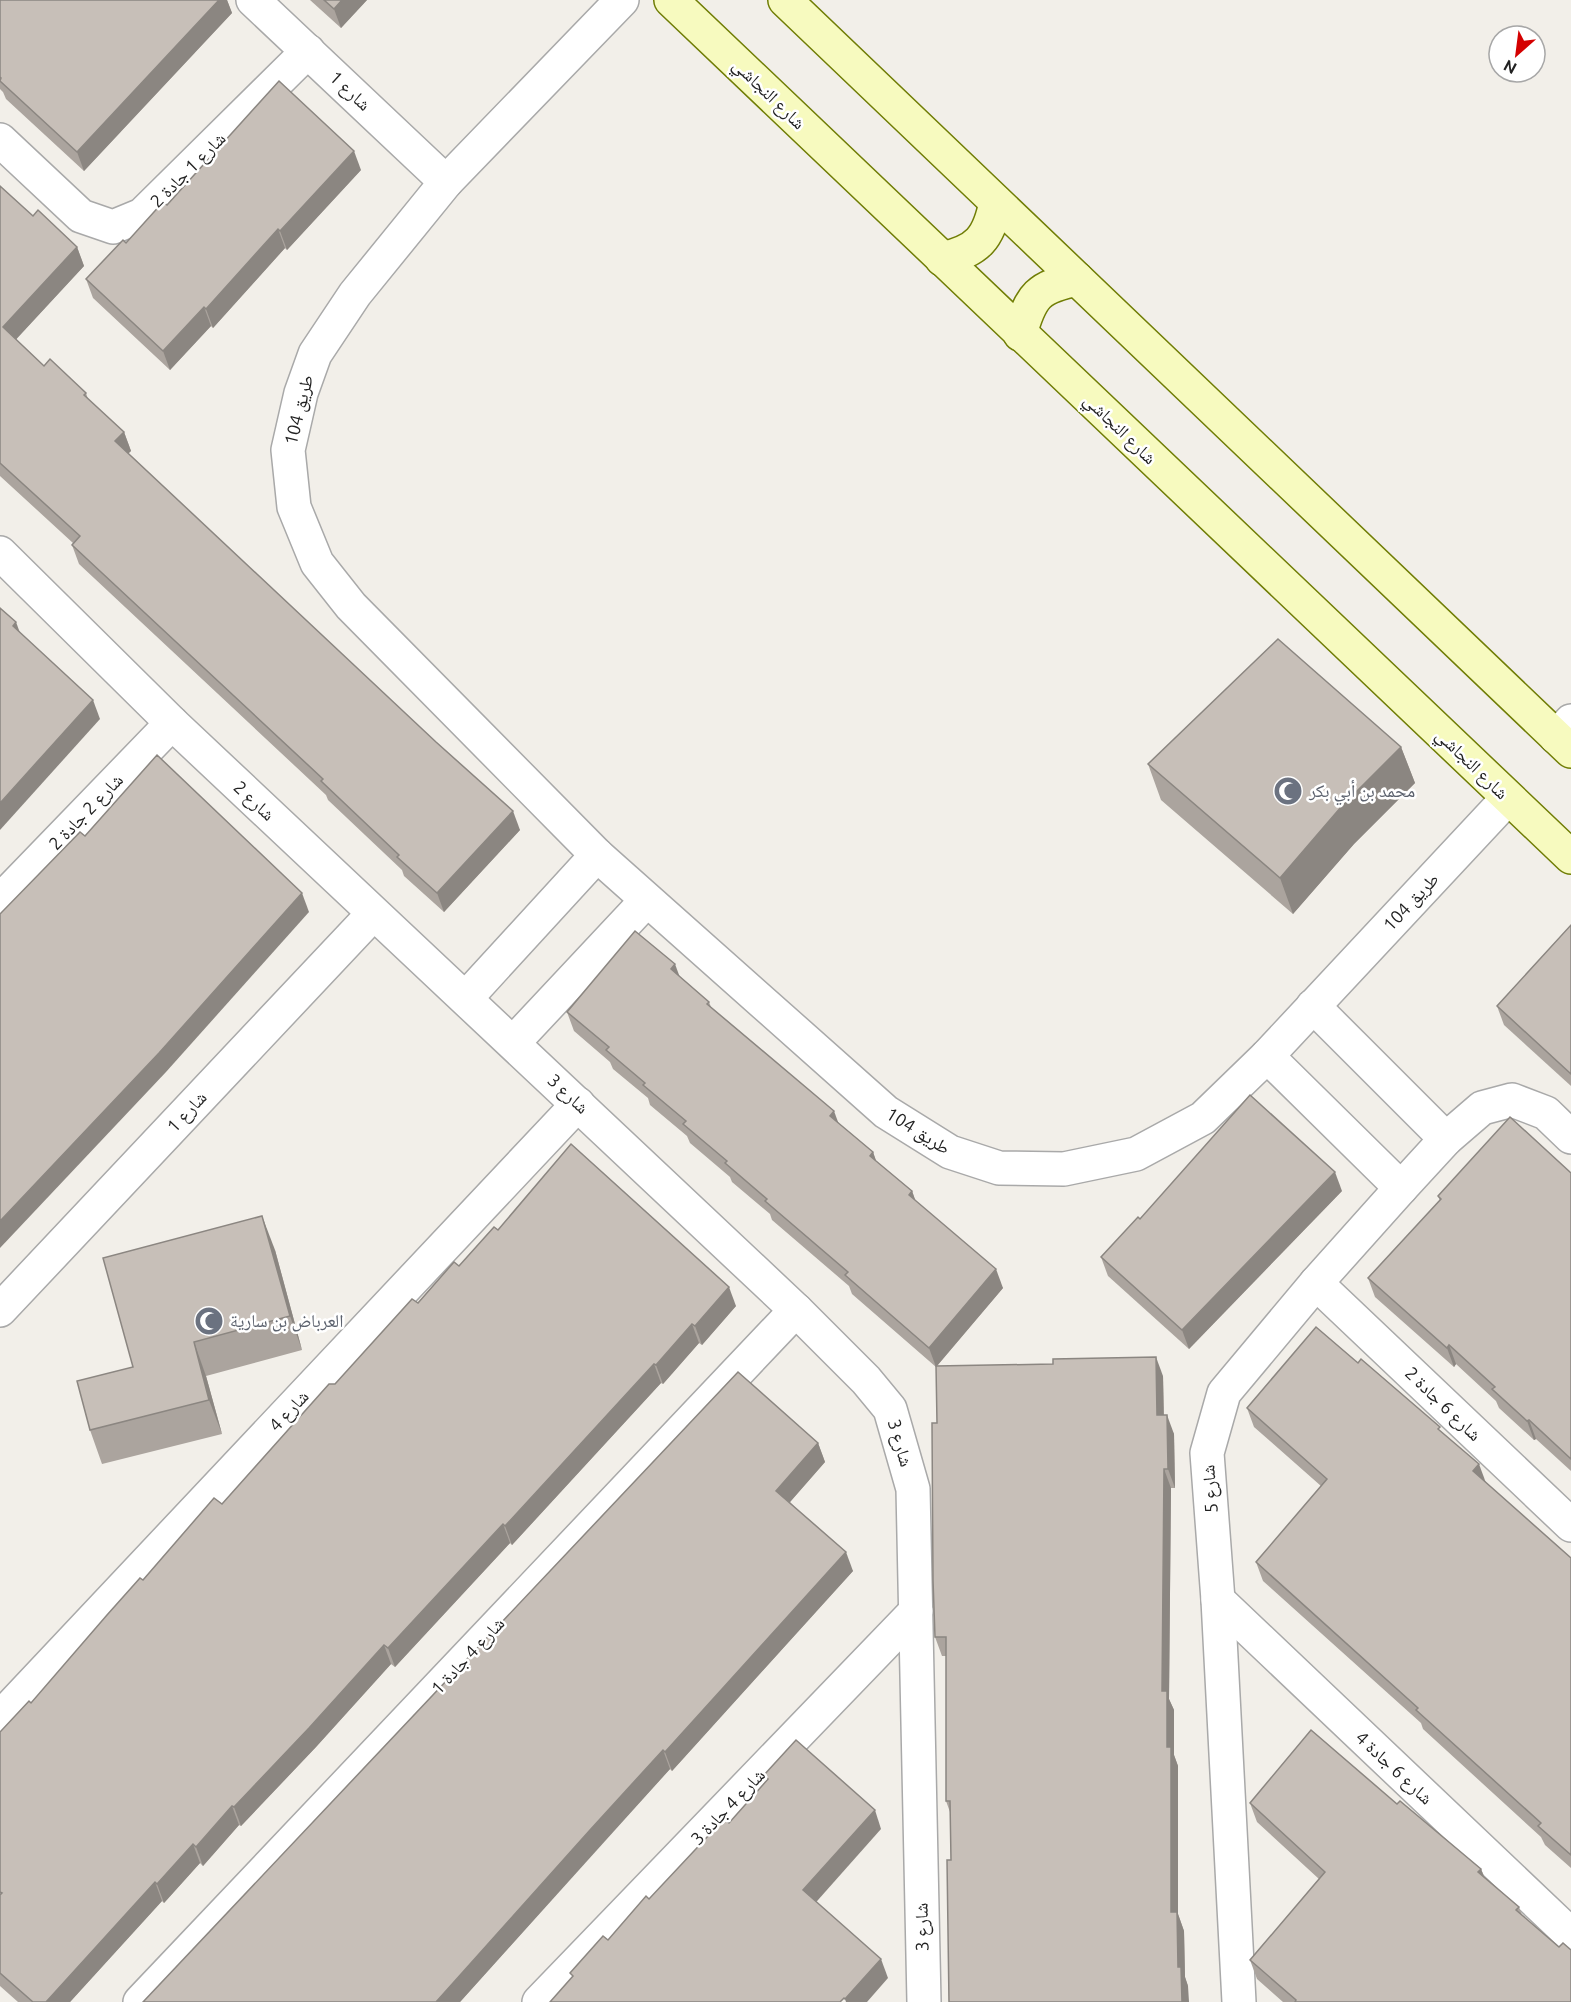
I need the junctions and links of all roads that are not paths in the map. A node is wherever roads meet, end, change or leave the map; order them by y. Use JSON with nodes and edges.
{"nodes":[{"id":1,"x":253,"y":0,"type":"edge"},
{"id":2,"x":622,"y":0,"type":"edge"},
{"id":3,"x":671,"y":0,"type":"edge"},
{"id":4,"x":785,"y":0,"type":"edge"},
{"id":5,"x":308,"y":51,"type":"junction"},
{"id":6,"x":0,"y":140,"type":"edge"},
{"id":7,"x":446,"y":182,"type":"junction"},
{"id":8,"x":996,"y":202,"type":"junction"},
{"id":9,"x":942,"y":259,"type":"junction"},
{"id":10,"x":1077,"y":279,"type":"junction"},
{"id":11,"x":1020,"y":334,"type":"junction"},
{"id":12,"x":0,"y":553,"type":"edge"},
{"id":13,"x":172,"y":723,"type":"junction"},
{"id":14,"x":1566,"y":736,"type":"edge"},
{"id":15,"x":1508,"y":798,"type":"junction"},
{"id":16,"x":597,"y":855,"type":"junction"},
{"id":17,"x":1571,"y":857,"type":"edge"},
{"id":18,"x":0,"y":901,"type":"edge"},
{"id":19,"x":645,"y":901,"type":"junction"},
{"id":20,"x":373,"y":914,"type":"junction"},
{"id":21,"x":466,"y":998,"type":"junction"},
{"id":22,"x":1313,"y":1006,"type":"junction"},
{"id":23,"x":513,"y":1043,"type":"junction"},
{"id":24,"x":1267,"y":1056,"type":"junction"},
{"id":25,"x":578,"y":1104,"type":"junction"},
{"id":26,"x":1571,"y":1137,"type":"edge"},
{"id":27,"x":1446,"y":1139,"type":"junction"},
{"id":28,"x":1401,"y":1188,"type":"junction"},
{"id":29,"x":1316,"y":1283,"type":"junction"},
{"id":30,"x":0,"y":1310,"type":"edge"},
{"id":31,"x":796,"y":1310,"type":"junction"},
{"id":32,"x":1571,"y":1525,"type":"edge"},
{"id":33,"x":1218,"y":1600,"type":"junction"},
{"id":34,"x":916,"y":1611,"type":"junction"},
{"id":35,"x":0,"y":1718,"type":"edge"},
{"id":36,"x":1571,"y":1935,"type":"edge"},
{"id":37,"x":140,"y":2002,"type":"edge"},
{"id":38,"x":539,"y":2002,"type":"edge"},
{"id":39,"x":924,"y":2002,"type":"edge"},
{"id":40,"x":1239,"y":2002,"type":"edge"}],
"edges":[{"from":1,"to":5,"type":"street","name":"شارع 1"},
{"from":2,"to":7,"type":"street","name":"طريق 104"},
{"from":3,"to":9,"type":"main road","name":"شارع النجاشي"},
{"from":4,"to":8,"type":"main road"},
{"from":5,"to":6,"type":"street","name":"شارع 1 جادة 2"},
{"from":5,"to":7,"type":"street","name":"شارع 1"},
{"from":7,"to":16,"type":"street","name":"طريق 104"},
{"from":8,"to":9,"type":"main road"},
{"from":8,"to":10,"type":"main road"},
{"from":9,"to":11,"type":"main road","name":"شارع النجاشي"},
{"from":10,"to":11,"type":"main road"},
{"from":10,"to":14,"type":"main road"},
{"from":11,"to":15,"type":"main road","name":"شارع النجاشي"},
{"from":12,"to":13,"type":"street","name":"شارع 2"},
{"from":13,"to":18,"type":"street","name":"شارع 2 جادة 2"},
{"from":13,"to":20,"type":"street","name":"شارع 2"},
{"from":15,"to":17,"type":"main road","name":"شارع النجاشي"},
{"from":15,"to":22,"type":"street","name":"طريق 104"},
{"from":16,"to":19,"type":"street","name":"طريق 104"},
{"from":16,"to":21,"type":"street"},
{"from":19,"to":23,"type":"street"},
{"from":19,"to":24,"type":"street","name":"طريق 104"},
{"from":20,"to":21,"type":"street","name":"شارع 2"},
{"from":20,"to":30,"type":"street","name":"شارع 1"},
{"from":21,"to":23,"type":"street","name":"شارع 2"},
{"from":22,"to":24,"type":"street","name":"طريق 104"},
{"from":22,"to":27,"type":"street"},
{"from":23,"to":25,"type":"street","name":"شارع 3"},
{"from":24,"to":28,"type":"street"},
{"from":25,"to":31,"type":"street","name":"شارع 3"},
{"from":25,"to":35,"type":"street","name":"شارع 4"},
{"from":26,"to":27,"type":"street","name":"شارع 5"},
{"from":27,"to":28,"type":"street","name":"شارع 5"},
{"from":28,"to":29,"type":"street","name":"شارع 5"},
{"from":29,"to":32,"type":"street","name":"شارع 6 جادة 2"},
{"from":29,"to":33,"type":"street","name":"شارع 5"},
{"from":31,"to":34,"type":"street","name":"شارع 3"},
{"from":31,"to":37,"type":"street","name":"شارع 4 جادة 1"},
{"from":33,"to":36,"type":"street","name":"شارع 6 جادة 4"},
{"from":33,"to":40,"type":"street","name":"شارع 5"},
{"from":34,"to":38,"type":"street","name":"شارع 4 جادة 3"},
{"from":34,"to":39,"type":"street","name":"شارع 3"}]}
